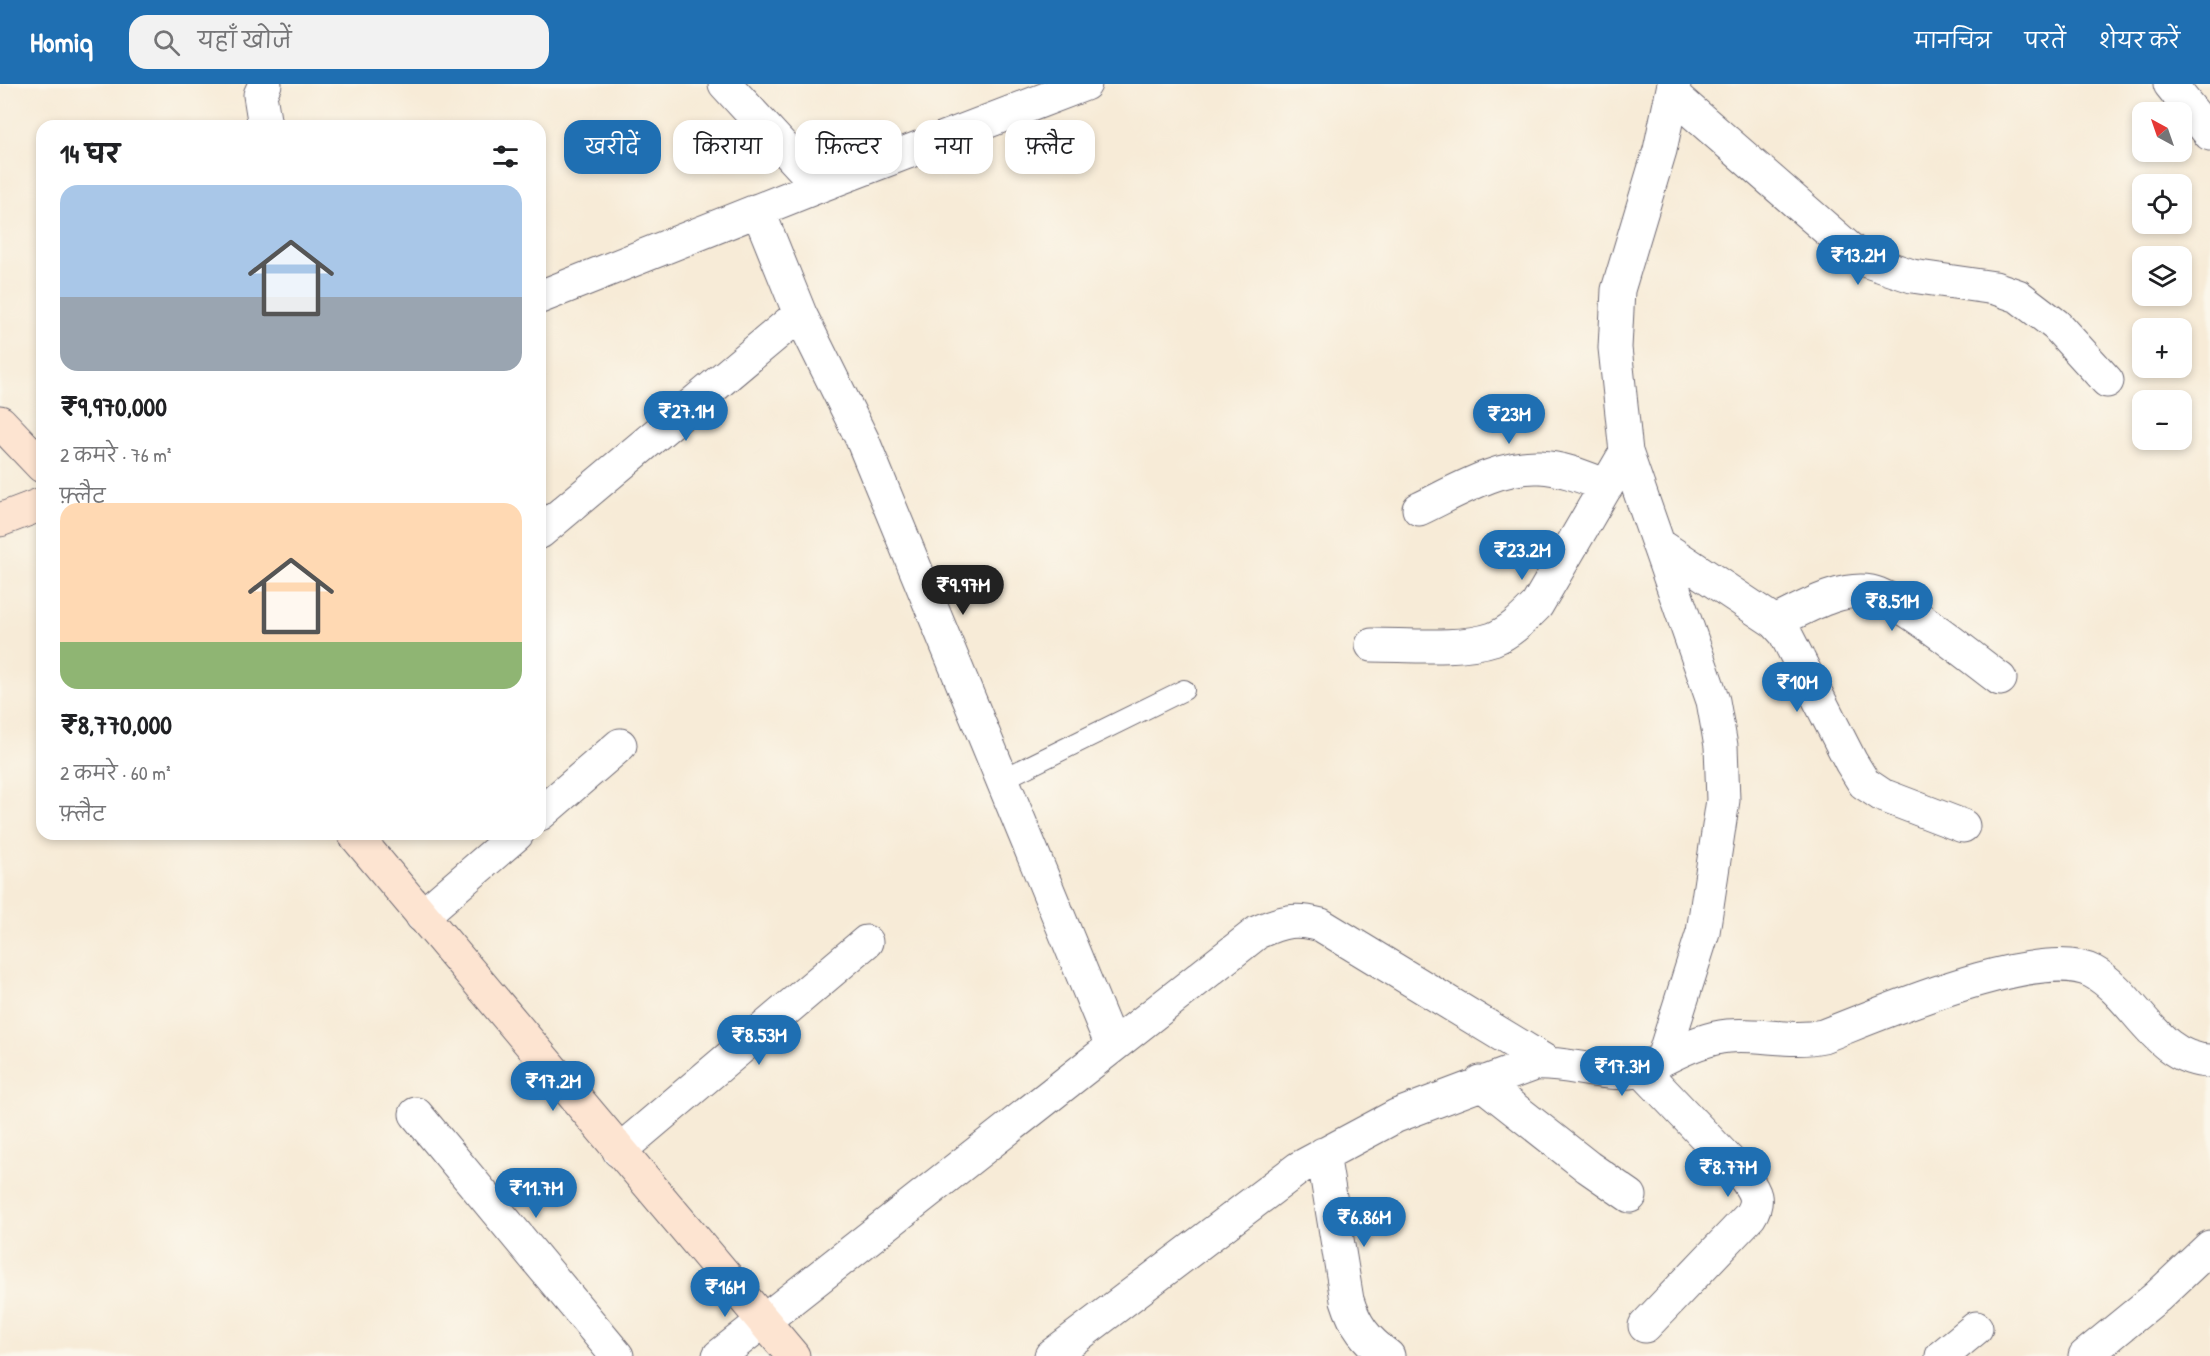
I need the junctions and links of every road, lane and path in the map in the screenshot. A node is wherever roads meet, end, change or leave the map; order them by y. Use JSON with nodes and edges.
{"nodes":[{"id":1,"x":265,"y":84,"type":"edge"},
{"id":2,"x":725,"y":84,"type":"edge"},
{"id":3,"x":1084,"y":84,"type":"edge"},
{"id":4,"x":2170,"y":84,"type":"edge"},
{"id":5,"x":1673,"y":89,"type":"edge"},
{"id":6,"x":264,"y":120,"type":"edge"},
{"id":7,"x":2210,"y":134,"type":"edge"},
{"id":8,"x":819,"y":186,"type":"junction"},
{"id":9,"x":758,"y":210,"type":"junction"},
{"id":10,"x":546,"y":295,"type":"edge"},
{"id":11,"x":800,"y":314,"type":"junction"},
{"id":12,"x":2107,"y":381,"type":"dead end"},
{"id":13,"x":0,"y":422,"type":"edge"},
{"id":14,"x":1626,"y":452,"type":"junction"},
{"id":15,"x":36,"y":460,"type":"edge"},
{"id":16,"x":1607,"y":486,"type":"junction"},
{"id":17,"x":36,"y":506,"type":"edge"},
{"id":18,"x":1419,"y":509,"type":"dead end"},
{"id":19,"x":0,"y":520,"type":"edge"},
{"id":20,"x":546,"y":527,"type":"edge"},
{"id":21,"x":1658,"y":544,"type":"junction"},
{"id":22,"x":1775,"y":622,"type":"junction"},
{"id":23,"x":1372,"y":645,"type":"dead end"},
{"id":24,"x":2000,"y":679,"type":"dead end"},
{"id":25,"x":1184,"y":690,"type":"dead end"},
{"id":26,"x":620,"y":746,"type":"dead end"},
{"id":27,"x":1001,"y":780,"type":"junction"},
{"id":28,"x":546,"y":809,"type":"edge"},
{"id":29,"x":1963,"y":826,"type":"dead end"},
{"id":30,"x":359,"y":840,"type":"edge"},
{"id":31,"x":510,"y":840,"type":"edge"},
{"id":32,"x":422,"y":916,"type":"junction"},
{"id":33,"x":866,"y":942,"type":"dead end"},
{"id":34,"x":1112,"y":1046,"type":"junction"},
{"id":35,"x":2210,"y":1060,"type":"edge"},
{"id":36,"x":1548,"y":1063,"type":"junction"},
{"id":37,"x":1653,"y":1064,"type":"junction"},
{"id":38,"x":1480,"y":1082,"type":"junction"},
{"id":39,"x":417,"y":1114,"type":"dead end"},
{"id":40,"x":619,"y":1151,"type":"junction"},
{"id":41,"x":1323,"y":1154,"type":"junction"},
{"id":42,"x":1630,"y":1196,"type":"dead end"},
{"id":43,"x":2210,"y":1247,"type":"edge"},
{"id":44,"x":763,"y":1320,"type":"junction"},
{"id":45,"x":1645,"y":1326,"type":"dead end"},
{"id":46,"x":1976,"y":1328,"type":"dead end"},
{"id":47,"x":617,"y":1356,"type":"edge"},
{"id":48,"x":719,"y":1356,"type":"edge"},
{"id":49,"x":793,"y":1356,"type":"edge"},
{"id":50,"x":1051,"y":1356,"type":"edge"},
{"id":51,"x":1388,"y":1356,"type":"edge"},
{"id":52,"x":1942,"y":1356,"type":"edge"},
{"id":53,"x":2085,"y":1356,"type":"edge"}],
"edges":[{"from":1,"to":6,"type":"street"},
{"from":2,"to":8,"type":"street"},
{"from":3,"to":8,"type":"street"},
{"from":4,"to":7,"type":"street"},
{"from":5,"to":12,"type":"street"},
{"from":5,"to":14,"type":"street"},
{"from":8,"to":9,"type":"street"},
{"from":9,"to":10,"type":"street"},
{"from":9,"to":11,"type":"street"},
{"from":11,"to":20,"type":"street"},
{"from":11,"to":27,"type":"street"},
{"from":13,"to":15,"type":"street"},
{"from":14,"to":16,"type":"street"},
{"from":14,"to":21,"type":"street"},
{"from":16,"to":18,"type":"street"},
{"from":16,"to":23,"type":"street"},
{"from":17,"to":19,"type":"street"},
{"from":21,"to":22,"type":"street"},
{"from":21,"to":37,"type":"street"},
{"from":22,"to":24,"type":"street"},
{"from":22,"to":29,"type":"street"},
{"from":25,"to":27,"type":"lane"},
{"from":26,"to":28,"type":"street"},
{"from":27,"to":34,"type":"street"},
{"from":30,"to":32,"type":"street"},
{"from":31,"to":32,"type":"street"},
{"from":32,"to":40,"type":"street"},
{"from":33,"to":40,"type":"street"},
{"from":34,"to":36,"type":"street"},
{"from":34,"to":44,"type":"street"},
{"from":35,"to":37,"type":"street"},
{"from":36,"to":37,"type":"street"},
{"from":36,"to":38,"type":"street"},
{"from":37,"to":45,"type":"street"},
{"from":38,"to":41,"type":"street"},
{"from":38,"to":42,"type":"street"},
{"from":39,"to":47,"type":"street"},
{"from":40,"to":44,"type":"street"},
{"from":41,"to":50,"type":"street"},
{"from":41,"to":51,"type":"street"},
{"from":43,"to":53,"type":"street"},
{"from":44,"to":48,"type":"street"},
{"from":44,"to":49,"type":"street"},
{"from":46,"to":52,"type":"street"}]}
